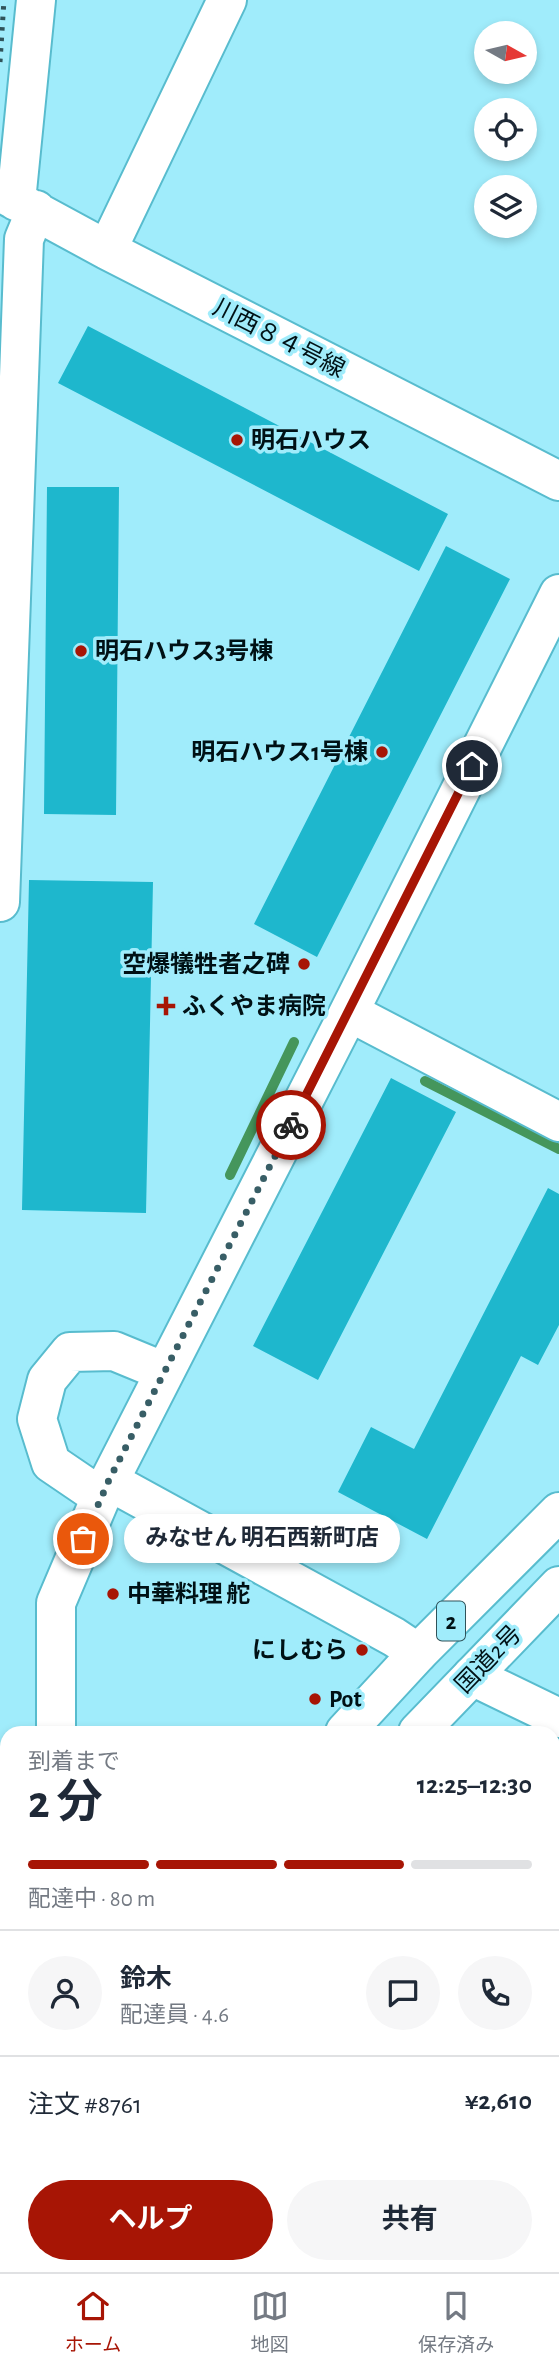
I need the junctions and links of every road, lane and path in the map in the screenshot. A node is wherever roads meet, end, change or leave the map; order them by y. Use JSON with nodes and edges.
{"nodes":[{"id":1,"x":36,"y":0,"type":"edge"},
{"id":2,"x":227,"y":0,"type":"edge"},
{"id":3,"x":18,"y":201,"type":"edge"},
{"id":4,"x":107,"y":250,"type":"junction"},
{"id":5,"x":559,"y":481,"type":"edge"},
{"id":6,"x":559,"y":594,"type":"edge"},
{"id":7,"x":0,"y":902,"type":"edge"},
{"id":8,"x":349,"y":1012,"type":"junction"},
{"id":9,"x":559,"y":1122,"type":"edge"},
{"id":10,"x":165,"y":1371,"type":"junction"},
{"id":11,"x":105,"y":1489,"type":"junction"},
{"id":12,"x":559,"y":1512,"type":"edge"},
{"id":13,"x":559,"y":1586,"type":"edge"},
{"id":14,"x":418,"y":1653,"type":"junction"},
{"id":15,"x":472,"y":1676,"type":"junction"},
{"id":16,"x":559,"y":1718,"type":"edge"},
{"id":17,"x":56,"y":1726,"type":"edge"},
{"id":18,"x":351,"y":1726,"type":"edge"},
{"id":19,"x":424,"y":1726,"type":"edge"}],
"edges":[{"from":1,"to":3,"type":"main road"},
{"from":2,"to":4,"type":"main road"},
{"from":3,"to":4,"type":"main road","name":"川西８４号線"},
{"from":3,"to":7,"type":"main road"},
{"from":4,"to":5,"type":"main road","name":"川西８４号線"},
{"from":6,"to":8,"type":"main road"},
{"from":8,"to":9,"type":"main road"},
{"from":8,"to":10,"type":"main road"},
{"from":10,"to":11,"type":"main road"},
{"from":10,"to":11,"type":"main road"},
{"from":11,"to":14,"type":"main road"},
{"from":11,"to":17,"type":"main road"},
{"from":12,"to":14,"type":"main road","number":"2"},
{"from":13,"to":15,"type":"main road","name":"国道2号","number":"2"},
{"from":14,"to":18,"type":"main road","number":"2"},
{"from":15,"to":16,"type":"main road"},
{"from":15,"to":19,"type":"main road","name":"国道2号","number":"2"}]}
